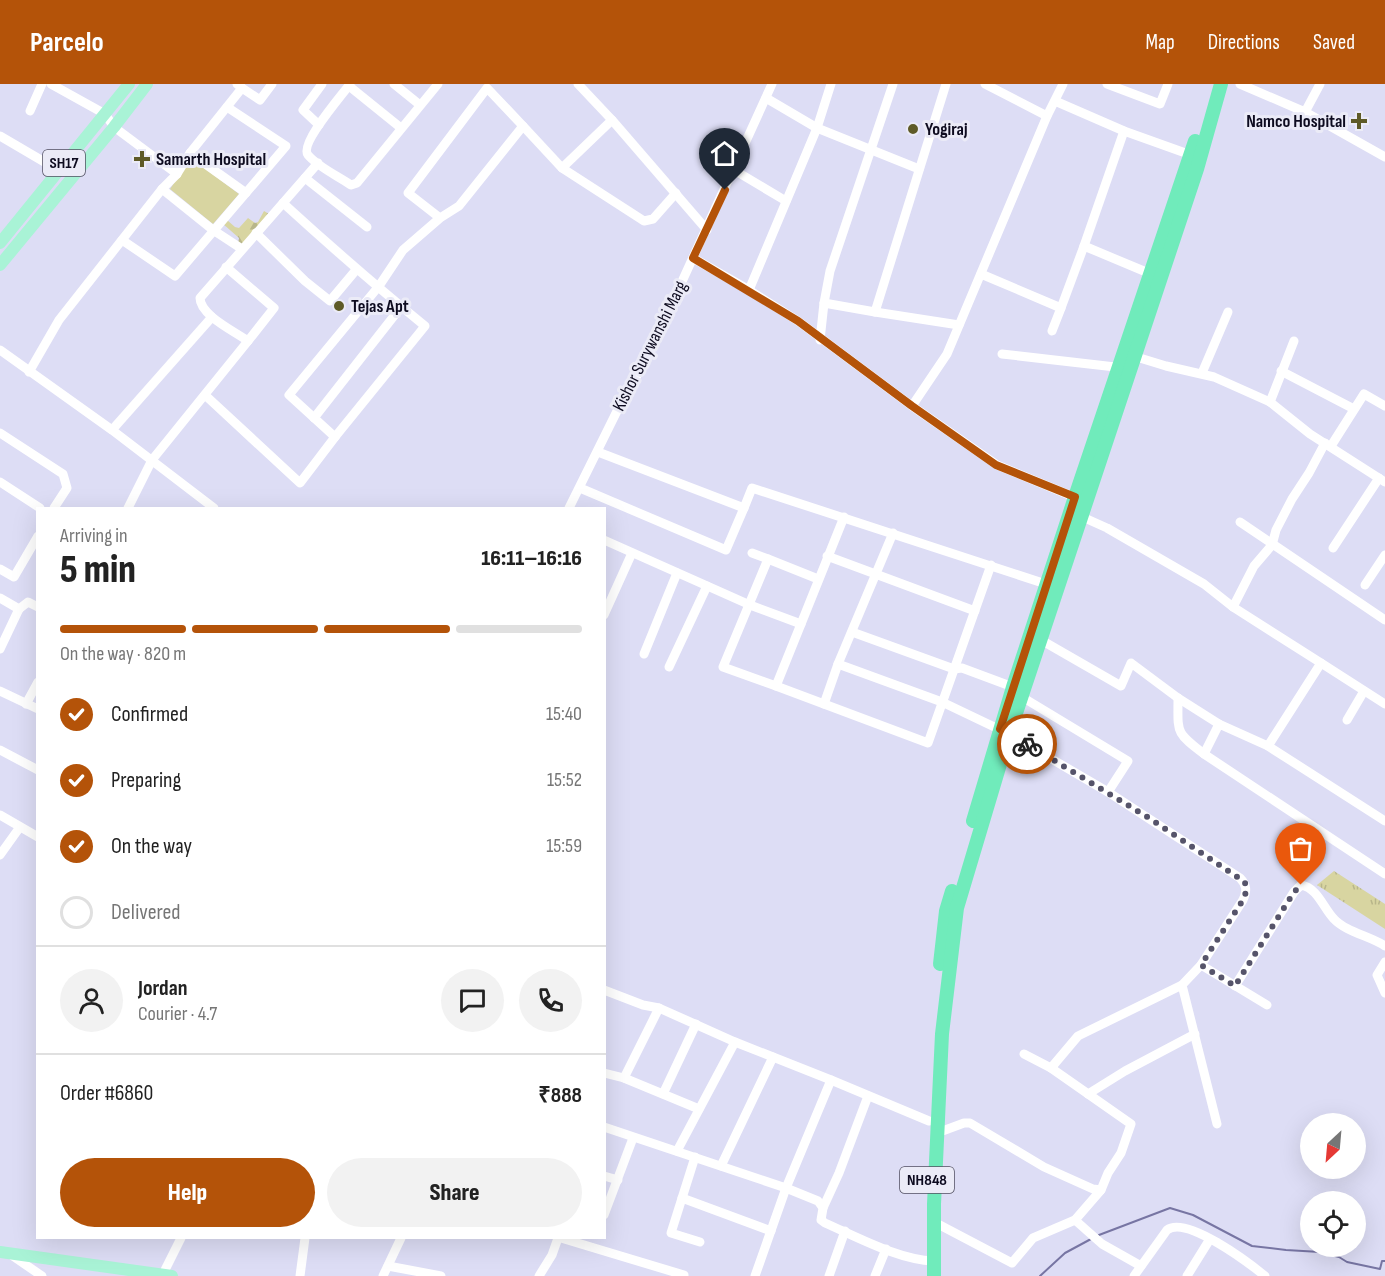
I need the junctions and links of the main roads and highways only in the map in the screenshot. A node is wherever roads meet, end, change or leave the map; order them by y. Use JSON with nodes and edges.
{"nodes":[{"id":1,"x":129,"y":84,"type":"edge"},
{"id":2,"x":147,"y":84,"type":"edge"},
{"id":3,"x":1212,"y":84,"type":"edge"},
{"id":4,"x":1221,"y":84,"type":"edge"},
{"id":5,"x":1205,"y":124,"type":"junction"},
{"id":6,"x":0,"y":243,"type":"edge"},
{"id":7,"x":0,"y":265,"type":"edge"},
{"id":8,"x":1129,"y":355,"type":"junction"},
{"id":9,"x":1052,"y":586,"type":"junction"},
{"id":10,"x":1017,"y":692,"type":"junction"},
{"id":11,"x":1005,"y":732,"type":"junction"},
{"id":12,"x":3,"y":1251,"type":"edge"},
{"id":13,"x":929,"y":1261,"type":"junction"},
{"id":14,"x":166,"y":1275,"type":"edge"},
{"id":15,"x":925,"y":1276,"type":"edge"},
{"id":16,"x":934,"y":1276,"type":"edge"}],
"edges":[{"from":1,"to":6,"type":"main road","number":"SH17"},
{"from":2,"to":7,"type":"main road"},
{"from":3,"to":5,"type":"highway","number":"NH848"},
{"from":4,"to":5,"type":"highway","number":"NH848"},
{"from":5,"to":8,"type":"highway","number":"NH848"},
{"from":5,"to":8,"type":"highway","number":"NH848"},
{"from":8,"to":9,"type":"highway","number":"NH848"},
{"from":9,"to":10,"type":"highway","number":"NH848"},
{"from":9,"to":10,"type":"highway","number":"NH848"},
{"from":10,"to":11,"type":"highway","number":"NH848"},
{"from":11,"to":13,"type":"highway","number":"NH848"},
{"from":11,"to":13,"type":"highway","number":"NH848"},
{"from":12,"to":14,"type":"main road"},
{"from":13,"to":15,"type":"highway","number":"NH848"},
{"from":13,"to":16,"type":"highway","number":"NH848"}]}
